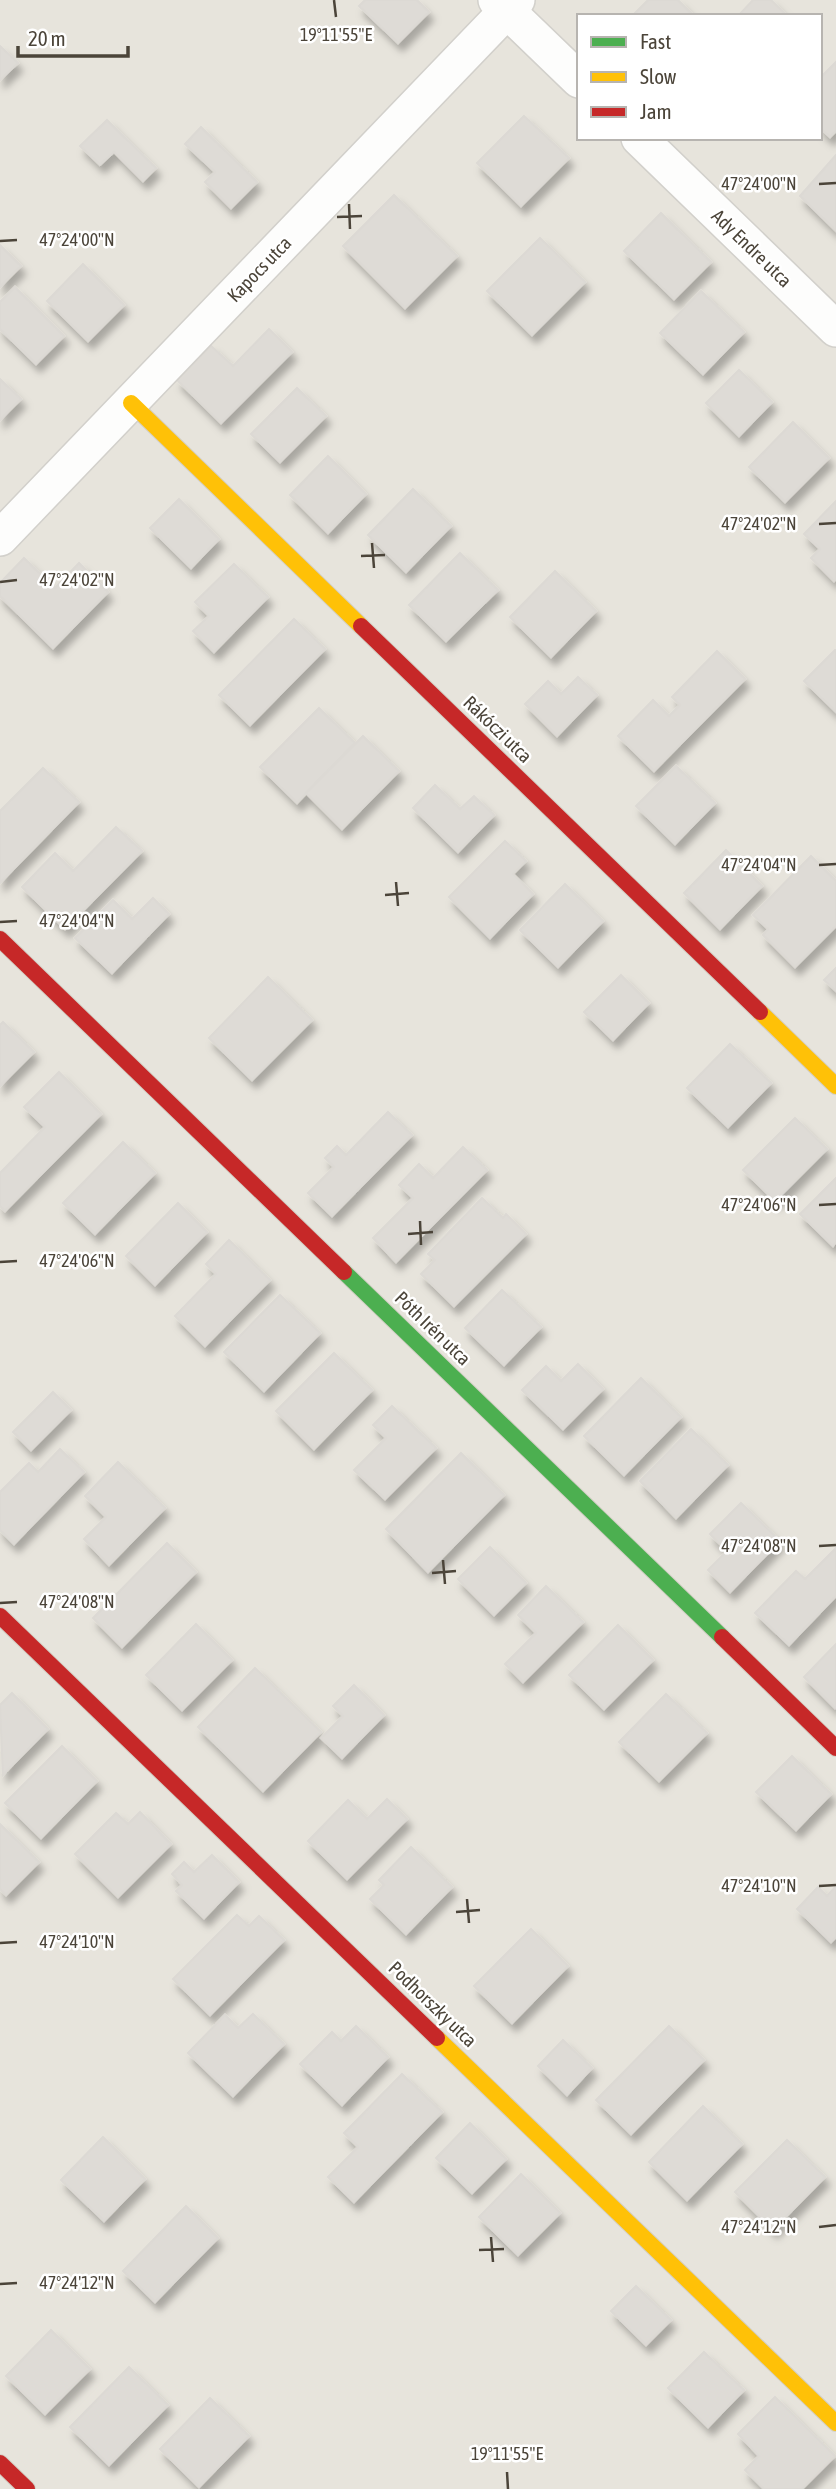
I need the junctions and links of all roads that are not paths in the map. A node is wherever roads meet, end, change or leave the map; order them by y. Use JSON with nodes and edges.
{"nodes":[{"id":1,"x":507,"y":4,"type":"edge"},
{"id":2,"x":577,"y":78,"type":"edge"},
{"id":3,"x":641,"y":140,"type":"edge"},
{"id":4,"x":836,"y":329,"type":"edge"},
{"id":5,"x":131,"y":403,"type":"junction"},
{"id":6,"x":0,"y":538,"type":"edge"},
{"id":7,"x":0,"y":939,"type":"edge"},
{"id":8,"x":836,"y":1086,"type":"edge"},
{"id":9,"x":0,"y":1616,"type":"edge"},
{"id":10,"x":836,"y":1748,"type":"edge"},
{"id":11,"x":836,"y":2423,"type":"edge"},
{"id":12,"x":0,"y":2463,"type":"edge"},
{"id":13,"x":27,"y":2489,"type":"edge"}],
"edges":[{"from":1,"to":2,"type":"street"},
{"from":1,"to":5,"type":"street","name":"Kapocs utca"},
{"from":3,"to":4,"type":"street","name":"Ady Endre utca"},
{"from":5,"to":6,"type":"street","name":"Kapocs utca"},
{"from":5,"to":8,"type":"street","name":"Rákóczi utca"},
{"from":7,"to":10,"type":"street","name":"Póth Irén utca"},
{"from":9,"to":11,"type":"street","name":"Podhorszky utca"},
{"from":12,"to":13,"type":"street"}]}
